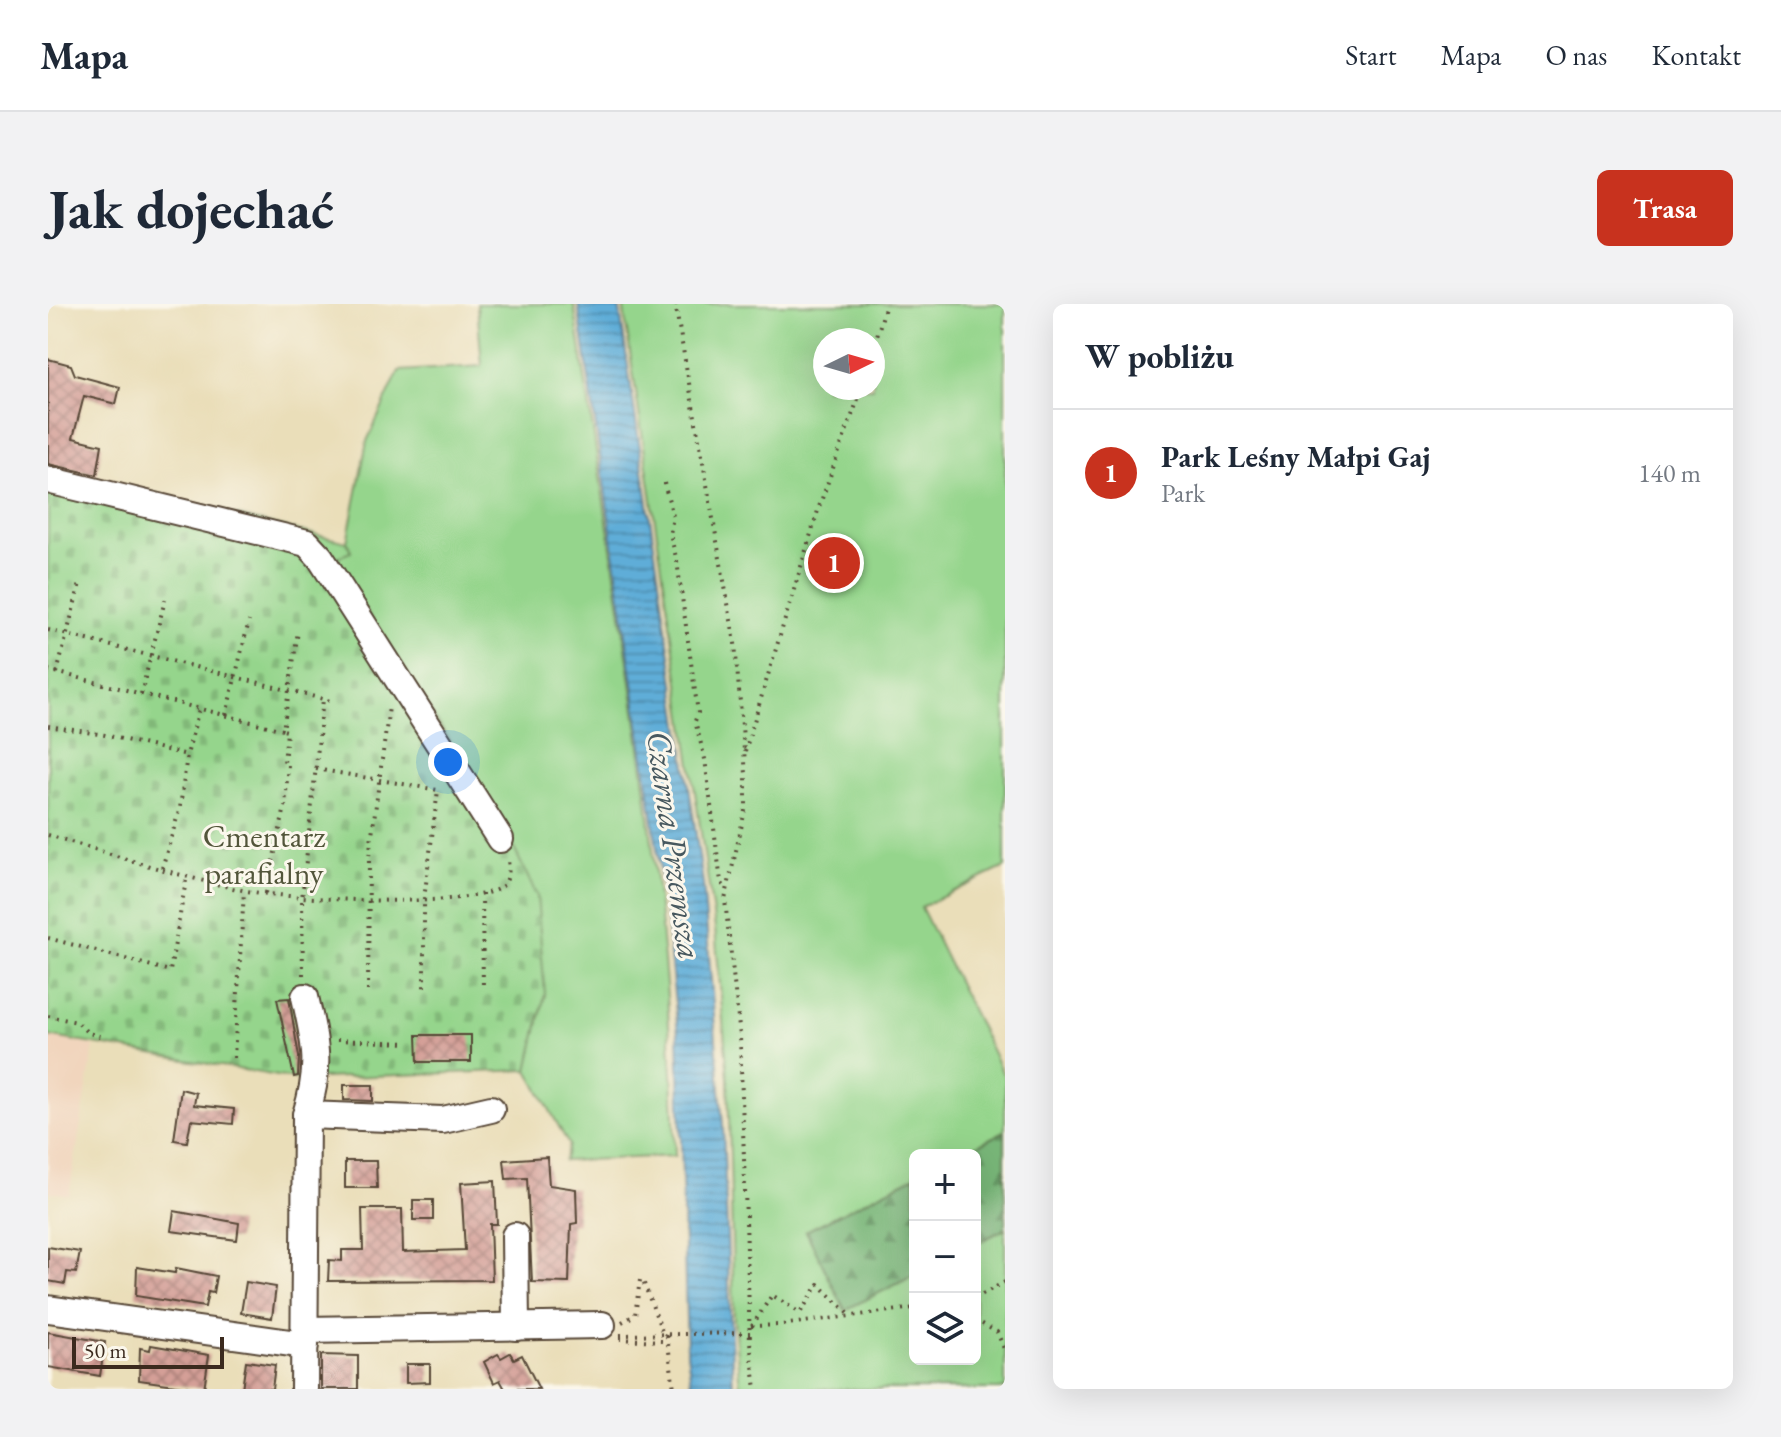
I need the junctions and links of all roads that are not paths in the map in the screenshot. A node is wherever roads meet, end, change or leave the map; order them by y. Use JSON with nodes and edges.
{"nodes":[{"id":1,"x":48,"y":480,"type":"edge"},
{"id":2,"x":500,"y":839,"type":"road end"},
{"id":3,"x":305,"y":997,"type":"road end"},
{"id":4,"x":491,"y":1109,"type":"dead end"},
{"id":5,"x":306,"y":1115,"type":"junction"},
{"id":6,"x":515,"y":1236,"type":"dead end"},
{"id":7,"x":48,"y":1309,"type":"edge"},
{"id":8,"x":516,"y":1327,"type":"junction"},
{"id":9,"x":613,"y":1331,"type":"road end"},
{"id":10,"x":305,"y":1337,"type":"junction"},
{"id":11,"x":304,"y":1389,"type":"edge"}],
"edges":[{"from":1,"to":2,"type":"street"},
{"from":3,"to":5,"type":"street"},
{"from":4,"to":5,"type":"street"},
{"from":5,"to":10,"type":"street"},
{"from":6,"to":8,"type":"street"},
{"from":7,"to":10,"type":"street"},
{"from":8,"to":9,"type":"street"},
{"from":8,"to":10,"type":"street"},
{"from":10,"to":11,"type":"street"}]}
